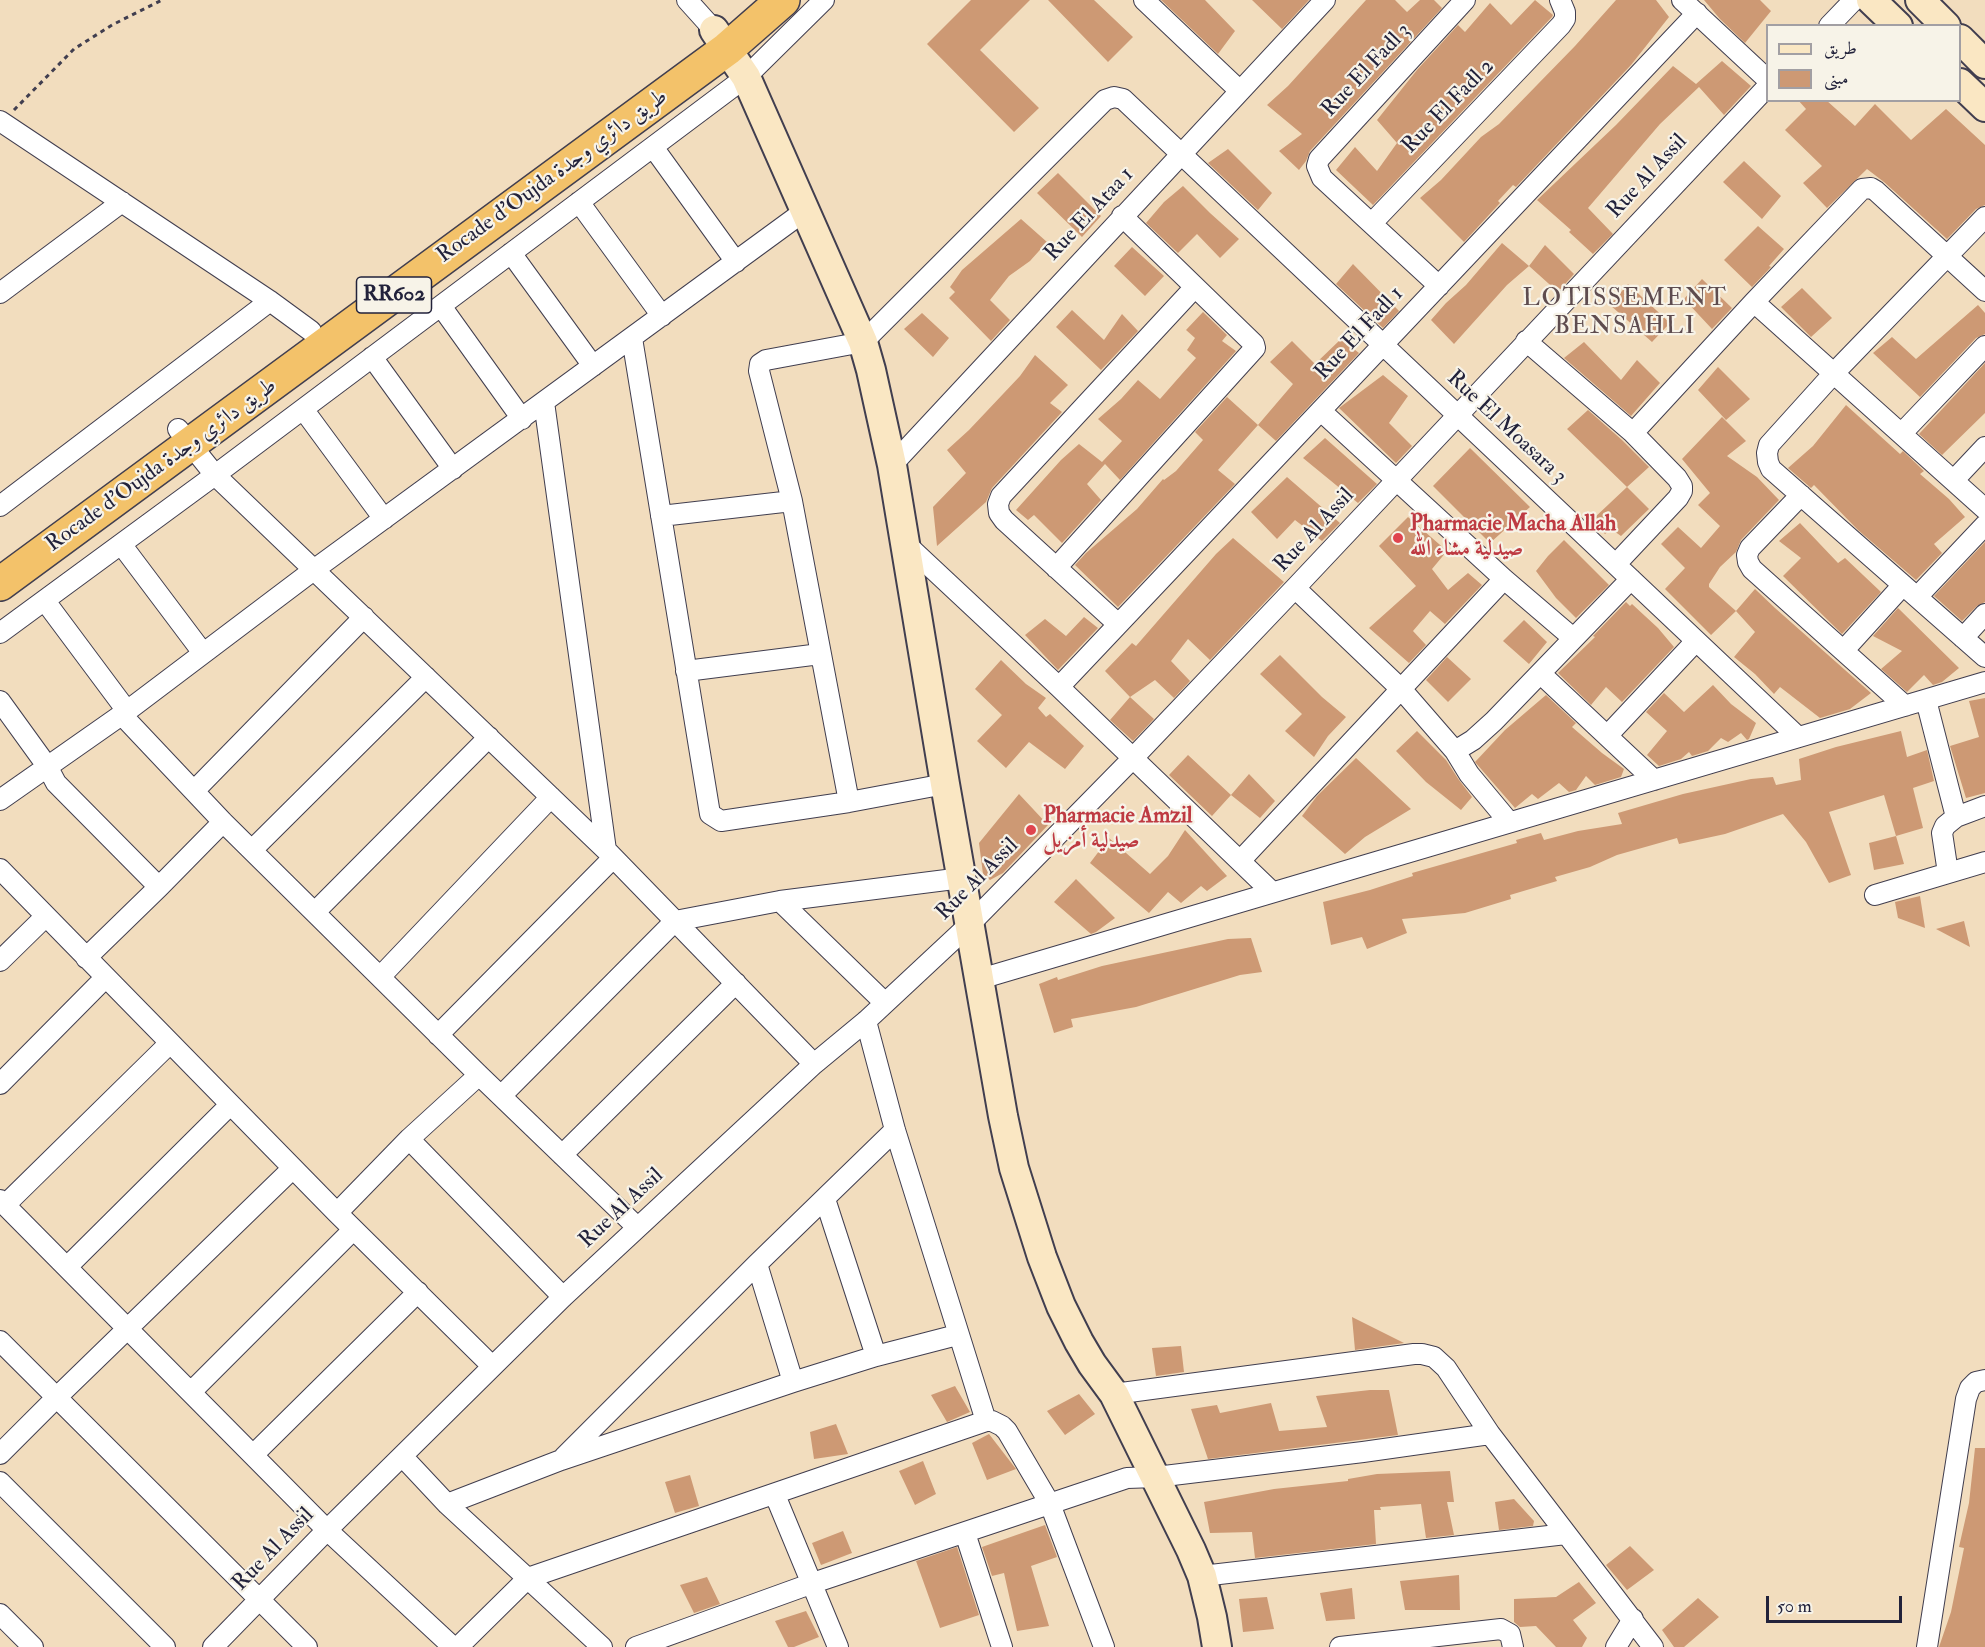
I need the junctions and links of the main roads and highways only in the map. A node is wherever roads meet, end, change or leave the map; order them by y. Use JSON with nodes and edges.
{"nodes":[{"id":1,"x":751,"y":0,"type":"edge"},
{"id":2,"x":783,"y":0,"type":"edge"},
{"id":3,"x":720,"y":40,"type":"junction"},
{"id":4,"x":184,"y":437,"type":"junction"},
{"id":5,"x":0,"y":558,"type":"edge"},
{"id":6,"x":0,"y":585,"type":"edge"}],
"edges":[{"from":1,"to":3,"type":"highway","name":"Rocade d'Oujda طريق دائري وجدة","number":"RR602"},
{"from":2,"to":3,"type":"highway","name":"Rocade d'Oujda طريق دائري وجدة","number":"RR602"},
{"from":3,"to":4,"type":"highway","name":"Rocade d'Oujda طريق دائري وجدة","number":"RR602"},
{"from":3,"to":4,"type":"highway","name":"Rocade d'Oujda طريق دائري وجدة","number":"RR602"},
{"from":4,"to":5,"type":"highway","name":"Rocade d'Oujda طريق دائري وجدة","number":"RR602"},
{"from":4,"to":6,"type":"highway","name":"Rocade d'Oujda طريق دائري وجدة","number":"RR602"}]}
